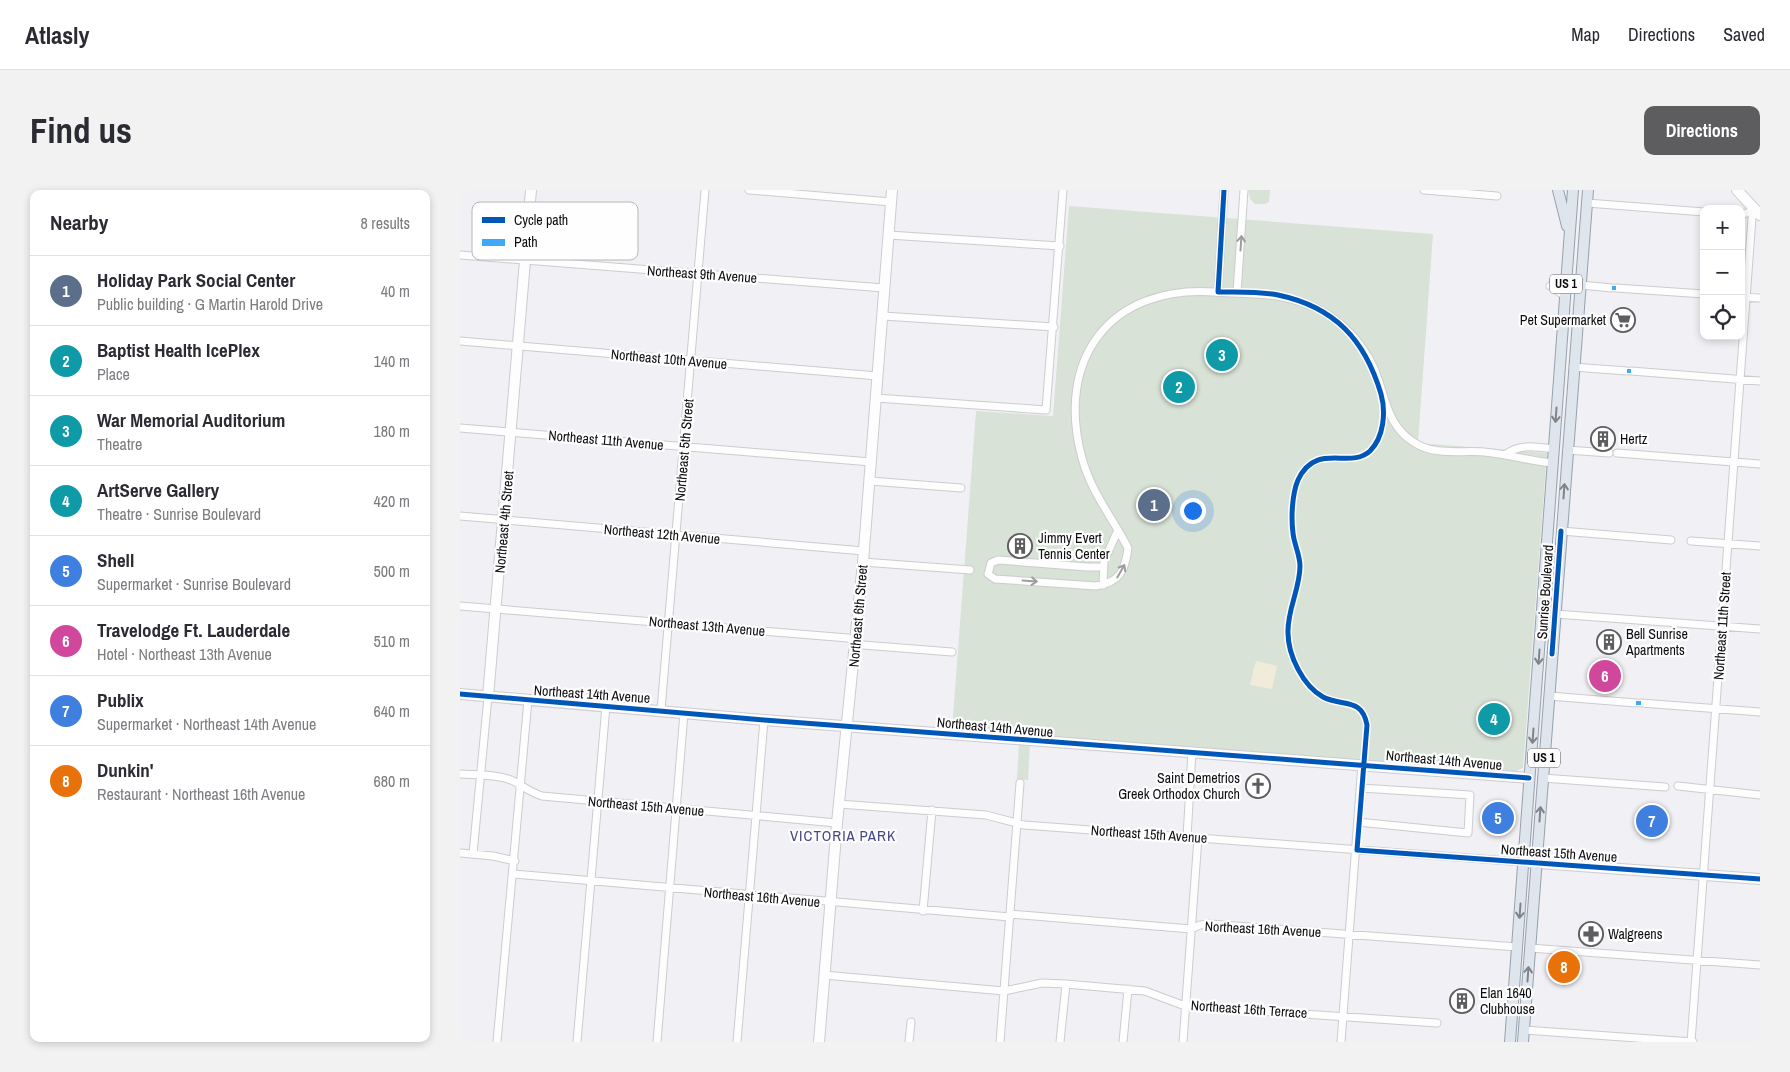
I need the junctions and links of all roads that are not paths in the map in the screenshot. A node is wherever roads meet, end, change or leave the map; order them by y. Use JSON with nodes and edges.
{"nodes":[{"id":1,"x":705,"y":190,"type":"edge"},
{"id":2,"x":749,"y":190,"type":"edge"},
{"id":3,"x":892,"y":190,"type":"edge"},
{"id":4,"x":1063,"y":190,"type":"edge"},
{"id":5,"x":1224,"y":190,"type":"edge"},
{"id":6,"x":1244,"y":190,"type":"edge"},
{"id":7,"x":1424,"y":190,"type":"edge"},
{"id":8,"x":1558,"y":190,"type":"edge"},
{"id":9,"x":1588,"y":190,"type":"edge"},
{"id":10,"x":1736,"y":190,"type":"edge"},
{"id":11,"x":1572,"y":192,"type":"edge"},
{"id":12,"x":1497,"y":196,"type":"dead end"},
{"id":13,"x":891,"y":202,"type":"junction"},
{"id":14,"x":1587,"y":203,"type":"junction"},
{"id":15,"x":1700,"y":212,"type":"edge"},
{"id":16,"x":1758,"y":213,"type":"edge"},
{"id":17,"x":1745,"y":215,"type":"edge"},
{"id":18,"x":888,"y":235,"type":"junction"},
{"id":19,"x":1569,"y":245,"type":"junction"},
{"id":20,"x":1060,"y":246,"type":"junction"},
{"id":21,"x":1582,"y":259,"type":"junction"},
{"id":22,"x":526,"y":260,"type":"joint"},
{"id":23,"x":698,"y":274,"type":"junction"},
{"id":24,"x":1580,"y":286,"type":"junction"},
{"id":25,"x":884,"y":288,"type":"junction"},
{"id":26,"x":1566,"y":290,"type":"junction"},
{"id":27,"x":1218,"y":292,"type":"junction"},
{"id":28,"x":1237,"y":292,"type":"junction"},
{"id":29,"x":1700,"y":294,"type":"edge"},
{"id":30,"x":1744,"y":295,"type":"edge"},
{"id":31,"x":1745,"y":297,"type":"edge"},
{"id":32,"x":1760,"y":298,"type":"edge"},
{"id":33,"x":882,"y":316,"type":"junction"},
{"id":34,"x":1054,"y":328,"type":"junction"},
{"id":35,"x":1742,"y":340,"type":"edge"},
{"id":36,"x":460,"y":341,"type":"edge"},
{"id":37,"x":519,"y":346,"type":"junction"},
{"id":38,"x":691,"y":361,"type":"junction"},
{"id":39,"x":1560,"y":366,"type":"junction"},
{"id":40,"x":1573,"y":366,"type":"junction"},
{"id":41,"x":878,"y":376,"type":"junction"},
{"id":42,"x":1740,"y":380,"type":"junction"},
{"id":43,"x":1760,"y":381,"type":"edge"},
{"id":44,"x":1572,"y":386,"type":"junction"},
{"id":45,"x":876,"y":398,"type":"junction"},
{"id":46,"x":460,"y":428,"type":"edge"},
{"id":47,"x":512,"y":432,"type":"junction"},
{"id":48,"x":684,"y":447,"type":"junction"},
{"id":49,"x":1554,"y":449,"type":"junction"},
{"id":50,"x":1567,"y":450,"type":"junction"},
{"id":51,"x":1609,"y":452,"type":"dead end"},
{"id":52,"x":1617,"y":453,"type":"dead end"},
{"id":53,"x":1505,"y":455,"type":"junction"},
{"id":54,"x":871,"y":462,"type":"junction"},
{"id":55,"x":1734,"y":462,"type":"junction"},
{"id":56,"x":1553,"y":464,"type":"junction"},
{"id":57,"x":1760,"y":464,"type":"edge"},
{"id":58,"x":1566,"y":470,"type":"junction"},
{"id":59,"x":870,"y":481,"type":"junction"},
{"id":60,"x":961,"y":488,"type":"dead end"},
{"id":61,"x":460,"y":516,"type":"edge"},
{"id":62,"x":505,"y":520,"type":"junction"},
{"id":63,"x":1118,"y":530,"type":"junction"},
{"id":64,"x":1561,"y":531,"type":"junction"},
{"id":65,"x":676,"y":535,"type":"junction"},
{"id":66,"x":1671,"y":540,"type":"dead end"},
{"id":67,"x":1691,"y":541,"type":"dead end"},
{"id":68,"x":1112,"y":542,"type":"junction"},
{"id":69,"x":1728,"y":543,"type":"junction"},
{"id":70,"x":1127,"y":545,"type":"junction"},
{"id":71,"x":1760,"y":546,"type":"edge"},
{"id":72,"x":864,"y":550,"type":"junction"},
{"id":73,"x":863,"y":562,"type":"junction"},
{"id":74,"x":1103,"y":567,"type":"junction"},
{"id":75,"x":970,"y":570,"type":"dead end"},
{"id":76,"x":1103,"y":585,"type":"junction"},
{"id":77,"x":1543,"y":592,"type":"junction"},
{"id":78,"x":460,"y":606,"type":"edge"},
{"id":79,"x":497,"y":609,"type":"junction"},
{"id":80,"x":1555,"y":614,"type":"junction"},
{"id":81,"x":669,"y":623,"type":"junction"},
{"id":82,"x":1721,"y":626,"type":"junction"},
{"id":83,"x":1760,"y":629,"type":"edge"},
{"id":84,"x":856,"y":642,"type":"junction"},
{"id":85,"x":952,"y":652,"type":"dead end"},
{"id":86,"x":460,"y":694,"type":"edge"},
{"id":87,"x":1549,"y":696,"type":"junction"},
{"id":88,"x":488,"y":697,"type":"junction"},
{"id":89,"x":528,"y":700,"type":"junction"},
{"id":90,"x":606,"y":706,"type":"junction"},
{"id":91,"x":1716,"y":709,"type":"junction"},
{"id":92,"x":661,"y":710,"type":"junction"},
{"id":93,"x":1760,"y":712,"type":"edge"},
{"id":94,"x":684,"y":713,"type":"junction"},
{"id":95,"x":764,"y":720,"type":"junction"},
{"id":96,"x":848,"y":727,"type":"junction"},
{"id":97,"x":1192,"y":752,"type":"junction"},
{"id":98,"x":1362,"y":764,"type":"junction"},
{"id":99,"x":460,"y":774,"type":"edge"},
{"id":100,"x":480,"y":776,"type":"junction"},
{"id":101,"x":1529,"y":778,"type":"junction"},
{"id":102,"x":1543,"y":778,"type":"junction"},
{"id":103,"x":1020,"y":783,"type":"dead end"},
{"id":104,"x":1678,"y":786,"type":"dead end"},
{"id":105,"x":520,"y":787,"type":"junction"},
{"id":106,"x":1665,"y":787,"type":"dead end"},
{"id":107,"x":1361,"y":788,"type":"junction"},
{"id":108,"x":1710,"y":791,"type":"junction"},
{"id":109,"x":1760,"y":795,"type":"edge"},
{"id":110,"x":597,"y":801,"type":"junction"},
{"id":111,"x":839,"y":804,"type":"junction"},
{"id":112,"x":677,"y":808,"type":"junction"},
{"id":113,"x":932,"y":810,"type":"junction"},
{"id":114,"x":755,"y":816,"type":"junction"},
{"id":115,"x":1017,"y":822,"type":"junction"},
{"id":116,"x":1358,"y":822,"type":"junction"},
{"id":117,"x":837,"y":823,"type":"junction"},
{"id":118,"x":1187,"y":837,"type":"junction"},
{"id":119,"x":1198,"y":838,"type":"junction"},
{"id":120,"x":1357,"y":850,"type":"junction"},
{"id":121,"x":460,"y":853,"type":"edge"},
{"id":122,"x":473,"y":854,"type":"junction"},
{"id":123,"x":515,"y":861,"type":"junction"},
{"id":124,"x":1523,"y":862,"type":"junction"},
{"id":125,"x":1536,"y":863,"type":"junction"},
{"id":126,"x":514,"y":874,"type":"junction"},
{"id":127,"x":1704,"y":875,"type":"junction"},
{"id":128,"x":1760,"y":879,"type":"edge"},
{"id":129,"x":592,"y":882,"type":"junction"},
{"id":130,"x":669,"y":889,"type":"junction"},
{"id":131,"x":750,"y":896,"type":"junction"},
{"id":132,"x":830,"y":903,"type":"junction"},
{"id":133,"x":923,"y":911,"type":"junction"},
{"id":134,"x":1010,"y":916,"type":"junction"},
{"id":135,"x":1191,"y":929,"type":"junction"},
{"id":136,"x":1349,"y":934,"type":"junction"},
{"id":137,"x":1517,"y":947,"type":"junction"},
{"id":138,"x":1530,"y":948,"type":"junction"},
{"id":139,"x":1697,"y":960,"type":"junction"},
{"id":140,"x":1760,"y":965,"type":"edge"},
{"id":141,"x":824,"y":975,"type":"junction"},
{"id":142,"x":1066,"y":984,"type":"junction"},
{"id":143,"x":1128,"y":989,"type":"junction"},
{"id":144,"x":1004,"y":991,"type":"junction"},
{"id":145,"x":1185,"y":1006,"type":"junction"},
{"id":146,"x":1343,"y":1016,"type":"junction"},
{"id":147,"x":910,"y":1022,"type":"dead end"},
{"id":148,"x":1437,"y":1023,"type":"dead end"},
{"id":149,"x":1511,"y":1029,"type":"junction"},
{"id":150,"x":1524,"y":1030,"type":"junction"},
{"id":151,"x":497,"y":1042,"type":"edge"},
{"id":152,"x":577,"y":1042,"type":"edge"},
{"id":153,"x":657,"y":1042,"type":"edge"},
{"id":154,"x":737,"y":1042,"type":"edge"},
{"id":155,"x":819,"y":1042,"type":"edge"},
{"id":156,"x":909,"y":1042,"type":"edge"},
{"id":157,"x":1000,"y":1042,"type":"edge"},
{"id":158,"x":1060,"y":1042,"type":"edge"},
{"id":159,"x":1123,"y":1042,"type":"edge"},
{"id":160,"x":1183,"y":1042,"type":"edge"},
{"id":161,"x":1341,"y":1042,"type":"edge"},
{"id":162,"x":1510,"y":1042,"type":"edge"},
{"id":163,"x":1522,"y":1042,"type":"edge"},
{"id":164,"x":1692,"y":1042,"type":"edge"}],
"edges":[{"from":1,"to":23,"type":"street","name":"Northeast 5th Street"},
{"from":2,"to":13,"type":"street"},
{"from":3,"to":13,"type":"street","name":"Northeast 6th Street"},
{"from":4,"to":20,"type":"street"},
{"from":5,"to":27,"type":"street"},
{"from":28,"to":6,"type":"street","one_way":true},
{"from":7,"to":12,"type":"street"},
{"from":8,"to":19,"type":"main road","number":"US 1"},
{"from":9,"to":14,"type":"main road"},
{"from":10,"to":16,"type":"street"},
{"from":11,"to":19,"type":"main road"},
{"from":11,"to":21,"type":"main road"},
{"from":13,"to":18,"type":"street","name":"Northeast 6th Street"},
{"from":14,"to":15,"type":"street"},
{"from":14,"to":21,"type":"main road"},
{"from":16,"to":17,"type":"street"},
{"from":16,"to":30,"type":"street","name":"Northeast 11th Street"},
{"from":18,"to":20,"type":"street"},
{"from":18,"to":25,"type":"street","name":"Northeast 6th Street"},
{"from":19,"to":26,"type":"main road","name":"Sunrise Boulevard","number":"US 1"},
{"from":20,"to":34,"type":"street"},
{"from":21,"to":24,"type":"main road","name":"Sunrise Boulevard","number":"US 1"},
{"from":22,"to":23,"type":"street","name":"Northeast 9th Avenue"},
{"from":22,"to":37,"type":"street","name":"Northeast 4th Street"},
{"from":23,"to":25,"type":"street","name":"Northeast 9th Avenue"},
{"from":23,"to":38,"type":"street","name":"Northeast 5th Street"},
{"from":24,"to":29,"type":"street"},
{"from":24,"to":40,"type":"main road","name":"Sunrise Boulevard","number":"US 1"},
{"from":25,"to":33,"type":"street","name":"Northeast 6th Street"},
{"from":26,"to":26,"type":"street"},
{"from":26,"to":39,"type":"main road","name":"Sunrise Boulevard","number":"US 1"},
{"from":27,"to":28,"type":"street"},
{"from":27,"to":63,"type":"street"},
{"from":28,"to":53,"type":"street"},
{"from":31,"to":32,"type":"street"},
{"from":33,"to":34,"type":"street"},
{"from":33,"to":41,"type":"street","name":"Northeast 6th Street"},
{"from":34,"to":45,"type":"street"},
{"from":35,"to":42,"type":"street","name":"Northeast 11th Street"},
{"from":36,"to":37,"type":"street","name":"Northeast 10th Avenue"},
{"from":37,"to":38,"type":"street","name":"Northeast 10th Avenue"},
{"from":37,"to":47,"type":"street","name":"Northeast 4th Street"},
{"from":38,"to":41,"type":"street","name":"Northeast 10th Avenue"},
{"from":38,"to":48,"type":"street","name":"Northeast 5th Street"},
{"from":39,"to":44,"type":"main road"},
{"from":39,"to":49,"type":"main road","name":"Sunrise Boulevard","number":"US 1","one_way":true},
{"from":40,"to":42,"type":"street"},
{"from":40,"to":44,"type":"main road","name":"Sunrise Boulevard","number":"US 1"},
{"from":41,"to":45,"type":"street","name":"Northeast 6th Street"},
{"from":42,"to":43,"type":"street"},
{"from":42,"to":55,"type":"street","name":"Northeast 11th Street"},
{"from":44,"to":50,"type":"main road","name":"Sunrise Boulevard","number":"US 1"},
{"from":45,"to":54,"type":"street","name":"Northeast 6th Street"},
{"from":46,"to":47,"type":"street","name":"Northeast 11th Avenue"},
{"from":47,"to":48,"type":"street","name":"Northeast 11th Avenue"},
{"from":47,"to":62,"type":"street","name":"Northeast 4th Street"},
{"from":48,"to":54,"type":"street","name":"Northeast 11th Avenue"},
{"from":48,"to":65,"type":"street","name":"Northeast 5th Street"},
{"from":49,"to":53,"type":"street"},
{"from":49,"to":56,"type":"main road","name":"Sunrise Boulevard","number":"US 1"},
{"from":49,"to":58,"type":"main road"},
{"from":50,"to":51,"type":"street"},
{"from":50,"to":58,"type":"main road","name":"Sunrise Boulevard","number":"US 1"},
{"from":52,"to":55,"type":"street"},
{"from":53,"to":56,"type":"street"},
{"from":54,"to":59,"type":"street","name":"Northeast 6th Street"},
{"from":55,"to":57,"type":"street"},
{"from":55,"to":69,"type":"street","name":"Northeast 11th Street"},
{"from":56,"to":77,"type":"main road","name":"Sunrise Boulevard","number":"US 1"},
{"from":64,"to":58,"type":"main road","name":"Sunrise Boulevard","number":"US 1","one_way":true},
{"from":59,"to":60,"type":"street"},
{"from":59,"to":72,"type":"street","name":"Northeast 6th Street"},
{"from":61,"to":62,"type":"street","name":"Northeast 12th Avenue"},
{"from":62,"to":65,"type":"street","name":"Northeast 12th Avenue"},
{"from":62,"to":79,"type":"street","name":"Northeast 4th Street"},
{"from":63,"to":68,"type":"street"},
{"from":63,"to":70,"type":"street"},
{"from":64,"to":66,"type":"street"},
{"from":64,"to":80,"type":"main road","name":"Sunrise Boulevard","number":"US 1"},
{"from":65,"to":72,"type":"street","name":"Northeast 12th Avenue"},
{"from":65,"to":81,"type":"street","name":"Northeast 5th Street"},
{"from":67,"to":69,"type":"street"},
{"from":68,"to":70,"type":"street"},
{"from":68,"to":74,"type":"street"},
{"from":69,"to":71,"type":"street"},
{"from":69,"to":82,"type":"street","name":"Northeast 11th Street"},
{"from":76,"to":70,"type":"street","one_way":true},
{"from":72,"to":73,"type":"street","name":"Northeast 6th Street"},
{"from":73,"to":75,"type":"street"},
{"from":73,"to":84,"type":"street","name":"Northeast 6th Street"},
{"from":74,"to":76,"type":"street"},
{"from":74,"to":76,"type":"street","one_way":true},
{"from":77,"to":80,"type":"main road"},
{"from":77,"to":101,"type":"main road","name":"Sunrise Boulevard","number":"US 1","one_way":true},
{"from":78,"to":79,"type":"street","name":"Northeast 13th Avenue"},
{"from":79,"to":81,"type":"street","name":"Northeast 13th Avenue"},
{"from":79,"to":88,"type":"street","name":"Northeast 4th Street"},
{"from":80,"to":82,"type":"street"},
{"from":80,"to":87,"type":"main road","name":"Sunrise Boulevard","number":"US 1"},
{"from":81,"to":84,"type":"street","name":"Northeast 13th Avenue"},
{"from":81,"to":92,"type":"street","name":"Northeast 5th Street"},
{"from":82,"to":83,"type":"street"},
{"from":82,"to":91,"type":"street","name":"Northeast 11th Street"},
{"from":84,"to":85,"type":"street","name":"Northeast 13th Avenue"},
{"from":84,"to":96,"type":"street","name":"Northeast 6th Street"},
{"from":86,"to":88,"type":"street","name":"Northeast 14th Avenue"},
{"from":87,"to":91,"type":"street"},
{"from":87,"to":102,"type":"main road","name":"Sunrise Boulevard","number":"US 1"},
{"from":88,"to":89,"type":"street","name":"Northeast 14th Avenue"},
{"from":88,"to":100,"type":"street","name":"Northeast 4th Street"},
{"from":89,"to":90,"type":"street","name":"Northeast 14th Avenue"},
{"from":89,"to":105,"type":"street"},
{"from":90,"to":92,"type":"street","name":"Northeast 14th Avenue"},
{"from":90,"to":110,"type":"street"},
{"from":91,"to":93,"type":"street"},
{"from":91,"to":108,"type":"street","name":"Northeast 11th Street"},
{"from":92,"to":94,"type":"street","name":"Northeast 14th Avenue"},
{"from":94,"to":95,"type":"street","name":"Northeast 14th Avenue"},
{"from":94,"to":112,"type":"street"},
{"from":95,"to":96,"type":"street","name":"Northeast 14th Avenue"},
{"from":95,"to":114,"type":"street"},
{"from":96,"to":97,"type":"street","name":"Northeast 14th Avenue"},
{"from":96,"to":111,"type":"street","name":"Northeast 6th Street"},
{"from":97,"to":98,"type":"street","name":"Northeast 14th Avenue"},
{"from":97,"to":118,"type":"street"},
{"from":98,"to":101,"type":"street","name":"Northeast 14th Avenue"},
{"from":98,"to":107,"type":"street"},
{"from":99,"to":100,"type":"street","name":"Northeast 15th Avenue"},
{"from":100,"to":105,"type":"street","name":"Northeast 15th Avenue"},
{"from":100,"to":122,"type":"street","name":"Northeast 4th Street"},
{"from":101,"to":124,"type":"main road","name":"Sunrise Boulevard","number":"US 1"},
{"from":102,"to":106,"type":"street"},
{"from":125,"to":102,"type":"main road","name":"Sunrise Boulevard","number":"US 1","one_way":true},
{"from":103,"to":115,"type":"street"},
{"from":104,"to":108,"type":"street"},
{"from":105,"to":110,"type":"street","name":"Northeast 15th Avenue"},
{"from":105,"to":123,"type":"street"},
{"from":107,"to":116,"type":"street"},
{"from":107,"to":116,"type":"street"},
{"from":108,"to":109,"type":"street"},
{"from":108,"to":127,"type":"street","name":"Northeast 11th Street"},
{"from":110,"to":112,"type":"street","name":"Northeast 15th Avenue"},
{"from":110,"to":129,"type":"street"},
{"from":111,"to":113,"type":"street","name":"Northeast 15th Avenue"},
{"from":111,"to":117,"type":"street","name":"Northeast 6th Street"},
{"from":112,"to":114,"type":"street","name":"Northeast 15th Avenue"},
{"from":112,"to":130,"type":"street"},
{"from":113,"to":115,"type":"street","name":"Northeast 15th Avenue"},
{"from":113,"to":133,"type":"street"},
{"from":114,"to":117,"type":"street","name":"Northeast 15th Avenue"},
{"from":114,"to":131,"type":"street"},
{"from":115,"to":118,"type":"street","name":"Northeast 15th Avenue"},
{"from":115,"to":134,"type":"street"},
{"from":116,"to":120,"type":"street"},
{"from":117,"to":132,"type":"street","name":"Northeast 6th Street"},
{"from":118,"to":119,"type":"street","name":"Northeast 15th Avenue"},
{"from":119,"to":120,"type":"street","name":"Northeast 15th Avenue"},
{"from":119,"to":135,"type":"street"},
{"from":120,"to":124,"type":"street","name":"Northeast 15th Avenue"},
{"from":120,"to":136,"type":"street"},
{"from":121,"to":122,"type":"street"},
{"from":122,"to":123,"type":"street"},
{"from":123,"to":126,"type":"street"},
{"from":124,"to":125,"type":"street","name":"Northeast 15th Avenue"},
{"from":124,"to":137,"type":"main road","name":"Sunrise Boulevard","number":"US 1","one_way":true},
{"from":125,"to":127,"type":"street","name":"Northeast 15th Avenue"},
{"from":125,"to":138,"type":"main road","name":"Sunrise Boulevard","number":"US 1"},
{"from":126,"to":129,"type":"street","name":"Northeast 16th Avenue"},
{"from":126,"to":151,"type":"street"},
{"from":127,"to":128,"type":"street","name":"Northeast 15th Avenue"},
{"from":127,"to":139,"type":"street","name":"Northeast 11th Street"},
{"from":129,"to":130,"type":"street","name":"Northeast 16th Avenue"},
{"from":129,"to":152,"type":"street"},
{"from":130,"to":131,"type":"street","name":"Northeast 16th Avenue"},
{"from":130,"to":153,"type":"street"},
{"from":131,"to":132,"type":"street","name":"Northeast 16th Avenue"},
{"from":131,"to":154,"type":"street"},
{"from":132,"to":133,"type":"street","name":"Northeast 16th Avenue"},
{"from":132,"to":141,"type":"street","name":"Northeast 6th Street"},
{"from":133,"to":134,"type":"street","name":"Northeast 16th Avenue"},
{"from":134,"to":135,"type":"street","name":"Northeast 16th Avenue"},
{"from":134,"to":144,"type":"street"},
{"from":135,"to":136,"type":"street","name":"Northeast 16th Avenue"},
{"from":135,"to":145,"type":"street"},
{"from":136,"to":137,"type":"street","name":"Northeast 16th Avenue"},
{"from":136,"to":146,"type":"street"},
{"from":137,"to":149,"type":"main road","name":"Sunrise Boulevard","number":"US 1"},
{"from":138,"to":139,"type":"street"},
{"from":150,"to":138,"type":"main road","name":"Sunrise Boulevard","number":"US 1","one_way":true},
{"from":139,"to":140,"type":"street"},
{"from":139,"to":164,"type":"street","name":"Northeast 11th Street"},
{"from":141,"to":144,"type":"street","name":"Northeast 16th Terrace"},
{"from":141,"to":155,"type":"street","name":"Northeast 6th Street"},
{"from":142,"to":143,"type":"street","name":"Northeast 16th Terrace"},
{"from":142,"to":144,"type":"street","name":"Northeast 16th Terrace"},
{"from":142,"to":158,"type":"street"},
{"from":143,"to":145,"type":"street","name":"Northeast 16th Terrace"},
{"from":143,"to":159,"type":"street"},
{"from":144,"to":157,"type":"street"},
{"from":145,"to":146,"type":"street","name":"Northeast 16th Terrace"},
{"from":145,"to":160,"type":"street"},
{"from":146,"to":148,"type":"street","name":"Northeast 16th Terrace"},
{"from":146,"to":161,"type":"street"},
{"from":147,"to":156,"type":"street"},
{"from":149,"to":162,"type":"main road","name":"Sunrise Boulevard","number":"US 1"},
{"from":149,"to":163,"type":"main road"},
{"from":150,"to":163,"type":"main road","name":"Sunrise Boulevard","number":"US 1"},
{"from":150,"to":164,"type":"street"}]}
